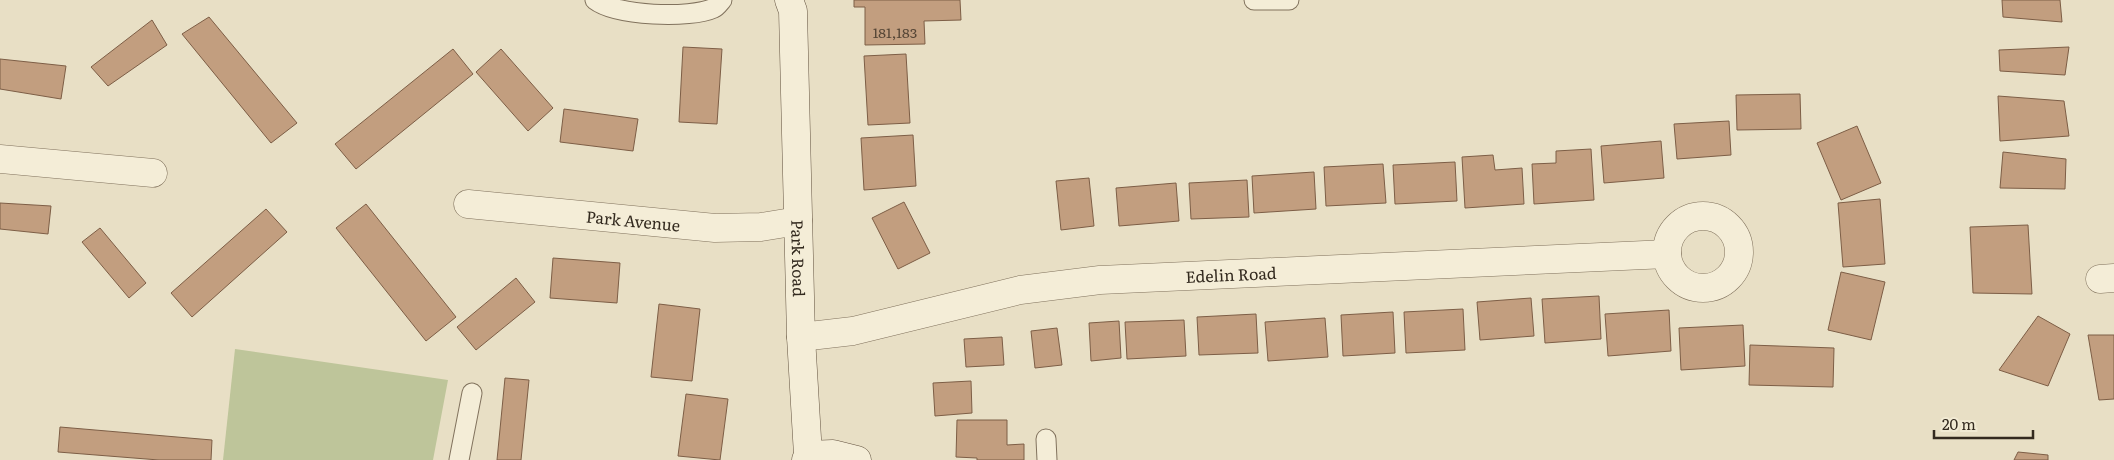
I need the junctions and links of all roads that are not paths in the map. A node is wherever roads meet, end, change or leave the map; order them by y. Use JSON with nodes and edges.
{"nodes":[{"id":1,"x":595,"y":0,"type":"edge"},
{"id":2,"x":722,"y":0,"type":"edge"},
{"id":3,"x":1254,"y":0,"type":"edge"},
{"id":4,"x":1284,"y":0,"type":"edge"},
{"id":5,"x":793,"y":4,"type":"edge"},
{"id":6,"x":0,"y":159,"type":"edge"},
{"id":7,"x":153,"y":173,"type":"dead end"},
{"id":8,"x":468,"y":204,"type":"dead end"},
{"id":9,"x":798,"y":221,"type":"junction"},
{"id":10,"x":1667,"y":254,"type":"dead end"},
{"id":11,"x":801,"y":337,"type":"junction"},
{"id":12,"x":472,"y":393,"type":"dead end"},
{"id":13,"x":1046,"y":439,"type":"dead end"},
{"id":14,"x":807,"y":458,"type":"edge"},
{"id":15,"x":459,"y":460,"type":"edge"},
{"id":16,"x":857,"y":460,"type":"edge"},
{"id":17,"x":1047,"y":460,"type":"edge"}],
"edges":[{"from":1,"to":2,"type":"lane"},
{"from":3,"to":4,"type":"lane"},
{"from":5,"to":9,"type":"street","name":"Park Road"},
{"from":6,"to":7,"type":"street"},
{"from":8,"to":9,"type":"street","name":"Park Avenue"},
{"from":9,"to":11,"type":"street","name":"Park Road"},
{"from":10,"to":11,"type":"street","name":"Edelin Road"},
{"from":11,"to":14,"type":"street","name":"Park Road"},
{"from":12,"to":15,"type":"lane"},
{"from":13,"to":17,"type":"lane"},
{"from":14,"to":16,"type":"street","name":"Park Road"}]}
